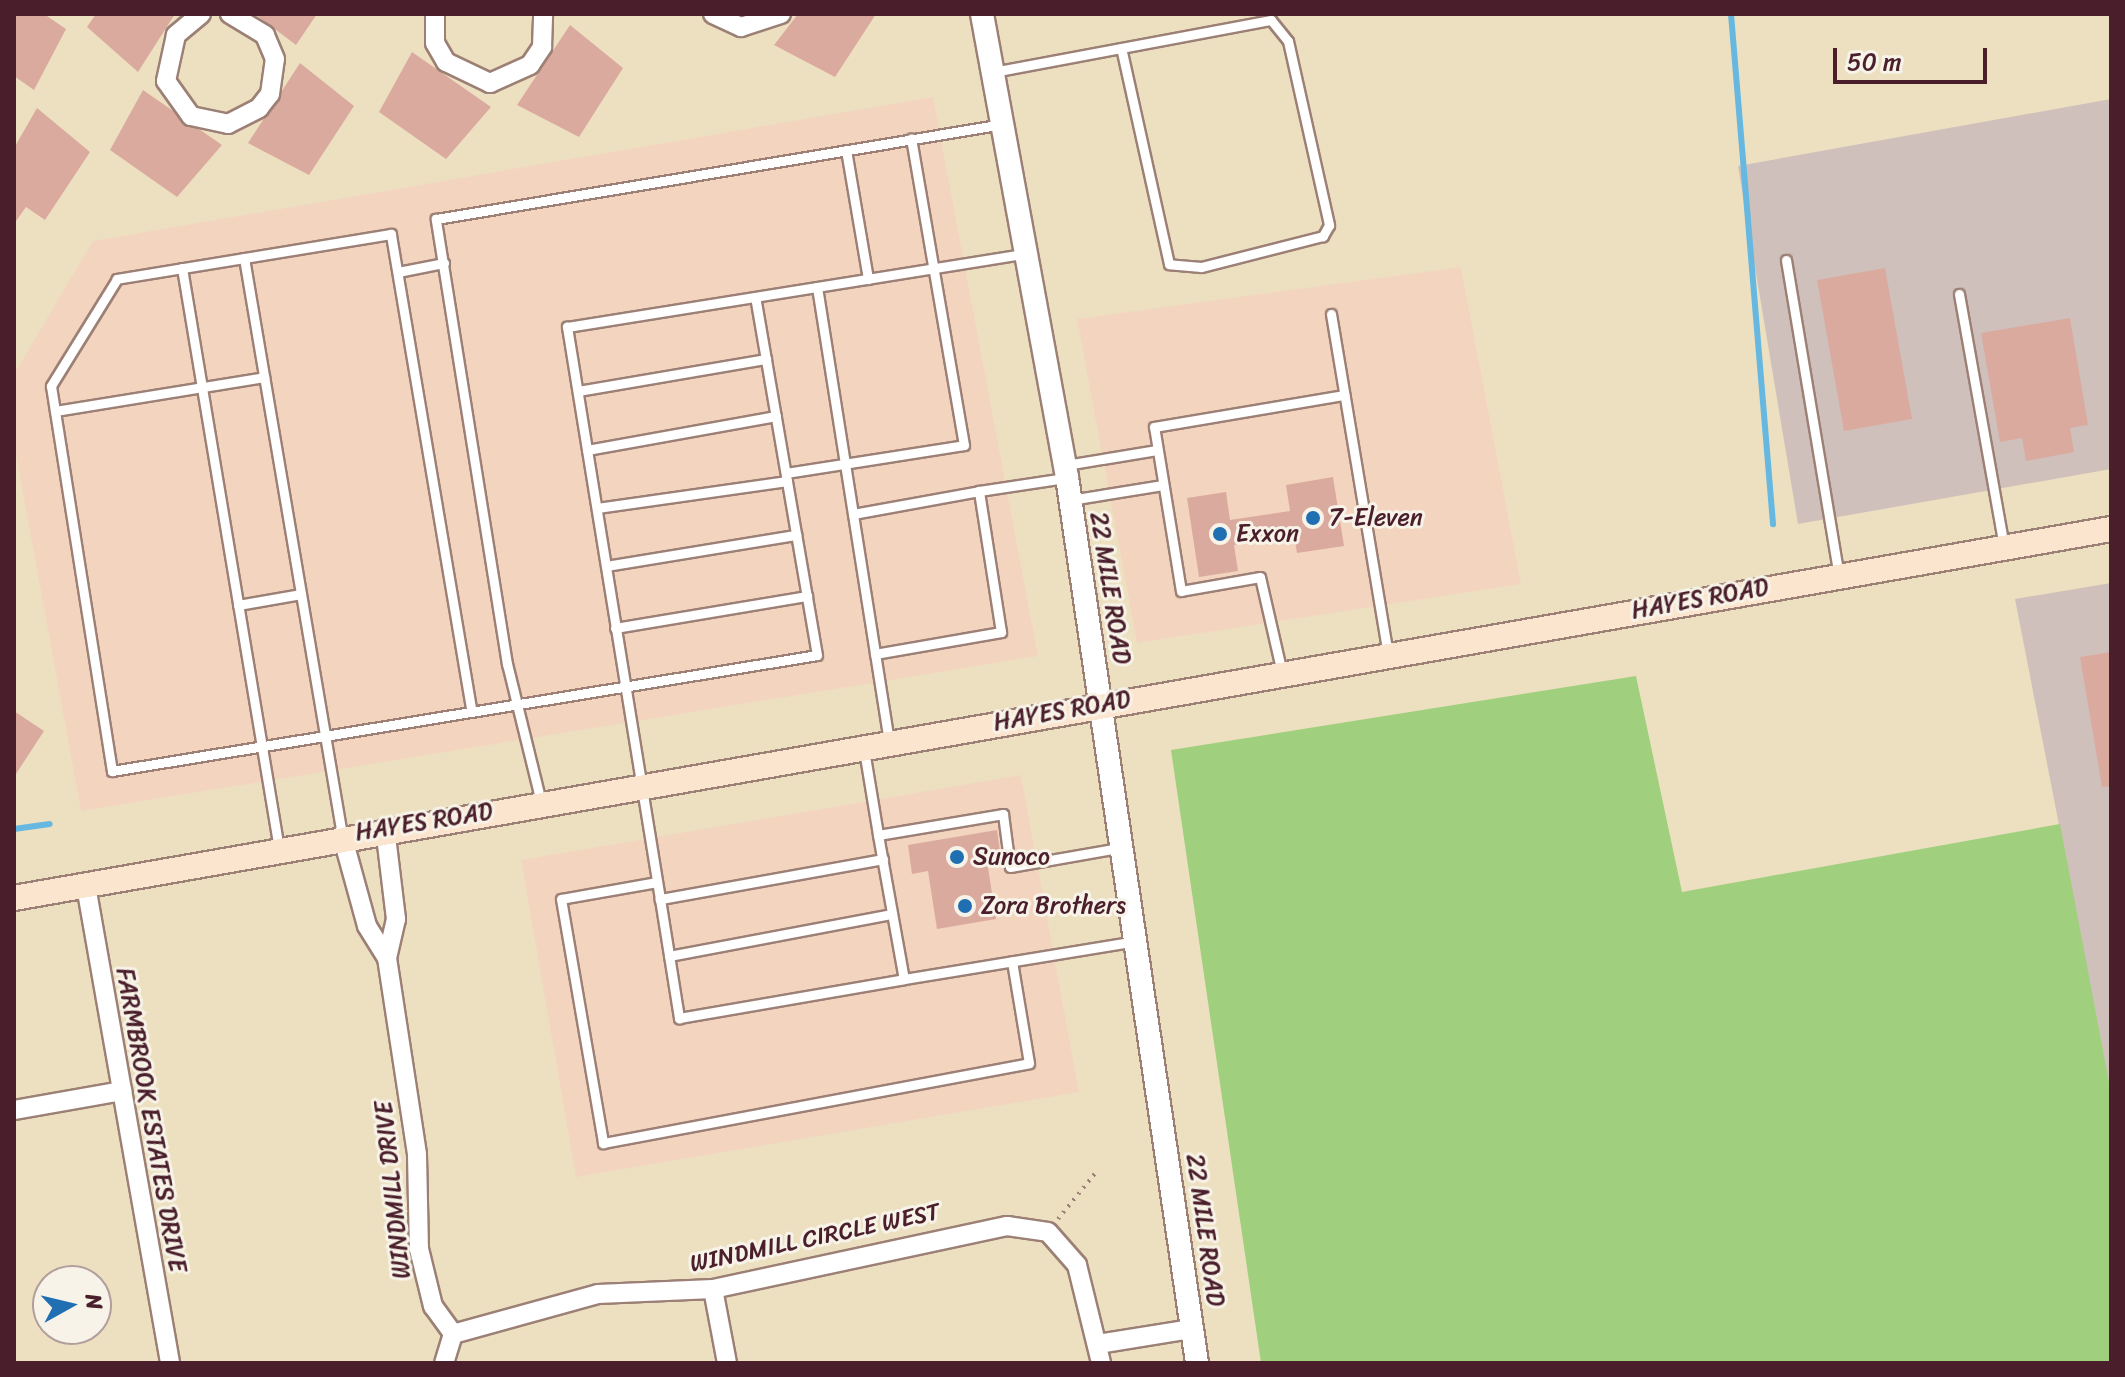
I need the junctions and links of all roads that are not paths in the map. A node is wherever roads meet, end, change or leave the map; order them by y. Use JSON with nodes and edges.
{"nodes":[{"id":1,"x":201,"y":14,"type":"edge"},
{"id":2,"x":230,"y":14,"type":"edge"},
{"id":3,"x":435,"y":14,"type":"edge"},
{"id":4,"x":543,"y":14,"type":"edge"},
{"id":5,"x":713,"y":14,"type":"edge"},
{"id":6,"x":781,"y":14,"type":"edge"},
{"id":7,"x":982,"y":14,"type":"edge"},
{"id":8,"x":1121,"y":48,"type":"junction"},
{"id":9,"x":993,"y":72,"type":"junction"},
{"id":10,"x":1003,"y":124,"type":"junction"},
{"id":11,"x":911,"y":139,"type":"junction"},
{"id":12,"x":846,"y":150,"type":"junction"},
{"id":13,"x":1028,"y":253,"type":"junction"},
{"id":14,"x":244,"y":258,"type":"junction"},
{"id":15,"x":1786,"y":260,"type":"dead end"},
{"id":16,"x":444,"y":263,"type":"junction"},
{"id":17,"x":182,"y":268,"type":"junction"},
{"id":18,"x":931,"y":269,"type":"junction"},
{"id":19,"x":398,"y":272,"type":"junction"},
{"id":20,"x":868,"y":279,"type":"junction"},
{"id":21,"x":817,"y":287,"type":"junction"},
{"id":22,"x":1959,"y":294,"type":"dead end"},
{"id":23,"x":755,"y":297,"type":"junction"},
{"id":24,"x":1331,"y":314,"type":"dead end"},
{"id":25,"x":766,"y":359,"type":"junction"},
{"id":26,"x":264,"y":377,"type":"junction"},
{"id":27,"x":202,"y":387,"type":"junction"},
{"id":28,"x":578,"y":391,"type":"junction"},
{"id":29,"x":1344,"y":395,"type":"junction"},
{"id":30,"x":55,"y":411,"type":"junction"},
{"id":31,"x":776,"y":416,"type":"junction"},
{"id":32,"x":587,"y":450,"type":"junction"},
{"id":33,"x":1157,"y":450,"type":"junction"},
{"id":34,"x":844,"y":464,"type":"junction"},
{"id":35,"x":1066,"y":471,"type":"junction"},
{"id":36,"x":786,"y":477,"type":"junction"},
{"id":37,"x":1163,"y":485,"type":"junction"},
{"id":38,"x":979,"y":491,"type":"junction"},
{"id":39,"x":1070,"y":500,"type":"junction"},
{"id":40,"x":597,"y":508,"type":"junction"},
{"id":41,"x":853,"y":514,"type":"junction"},
{"id":42,"x":2111,"y":529,"type":"edge"},
{"id":43,"x":796,"y":535,"type":"junction"},
{"id":44,"x":2004,"y":547,"type":"junction"},
{"id":45,"x":606,"y":566,"type":"junction"},
{"id":46,"x":1839,"y":576,"type":"junction"},
{"id":47,"x":301,"y":594,"type":"junction"},
{"id":48,"x":807,"y":596,"type":"junction"},
{"id":49,"x":238,"y":605,"type":"junction"},
{"id":50,"x":615,"y":628,"type":"junction"},
{"id":51,"x":1388,"y":653,"type":"junction"},
{"id":52,"x":875,"y":654,"type":"junction"},
{"id":53,"x":1282,"y":673,"type":"junction"},
{"id":54,"x":624,"y":686,"type":"junction"},
{"id":55,"x":520,"y":701,"type":"junction"},
{"id":56,"x":1101,"y":705,"type":"junction"},
{"id":57,"x":471,"y":708,"type":"junction"},
{"id":58,"x":323,"y":732,"type":"junction"},
{"id":59,"x":889,"y":740,"type":"junction"},
{"id":60,"x":262,"y":743,"type":"junction"},
{"id":61,"x":863,"y":745,"type":"junction"},
{"id":62,"x":639,"y":785,"type":"junction"},
{"id":63,"x":541,"y":802,"type":"junction"},
{"id":64,"x":385,"y":828,"type":"junction"},
{"id":65,"x":342,"y":835,"type":"junction"},
{"id":66,"x":878,"y":835,"type":"junction"},
{"id":67,"x":1123,"y":847,"type":"junction"},
{"id":68,"x":279,"y":849,"type":"junction"},
{"id":69,"x":883,"y":859,"type":"junction"},
{"id":70,"x":657,"y":882,"type":"junction"},
{"id":71,"x":86,"y":886,"type":"junction"},
{"id":72,"x":14,"y":898,"type":"edge"},
{"id":73,"x":660,"y":899,"type":"junction"},
{"id":74,"x":892,"y":914,"type":"junction"},
{"id":75,"x":1138,"y":941,"type":"junction"},
{"id":76,"x":669,"y":956,"type":"junction"},
{"id":77,"x":387,"y":958,"type":"junction"},
{"id":78,"x":1012,"y":961,"type":"junction"},
{"id":79,"x":904,"y":979,"type":"junction"},
{"id":80,"x":122,"y":1091,"type":"junction"},
{"id":81,"x":14,"y":1110,"type":"edge"},
{"id":82,"x":713,"y":1289,"type":"junction"},
{"id":83,"x":1192,"y":1329,"type":"junction"},
{"id":84,"x":453,"y":1334,"type":"junction"},
{"id":85,"x":1098,"y":1344,"type":"junction"},
{"id":86,"x":170,"y":1363,"type":"edge"},
{"id":87,"x":444,"y":1363,"type":"edge"},
{"id":88,"x":727,"y":1363,"type":"edge"},
{"id":89,"x":1101,"y":1363,"type":"edge"},
{"id":90,"x":1197,"y":1363,"type":"edge"}],
"edges":[{"from":1,"to":2,"type":"street"},
{"from":3,"to":4,"type":"street"},
{"from":5,"to":6,"type":"street"},
{"from":7,"to":9,"type":"street","name":"22 MILE ROAD"},
{"from":8,"to":8,"type":"lane"},
{"from":8,"to":9,"type":"lane"},
{"from":9,"to":10,"type":"street","name":"22 MILE ROAD"},
{"from":10,"to":11,"type":"lane"},
{"from":10,"to":13,"type":"street","name":"22 MILE ROAD"},
{"from":11,"to":12,"type":"lane"},
{"from":11,"to":18,"type":"lane"},
{"from":12,"to":16,"type":"lane"},
{"from":12,"to":20,"type":"lane"},
{"from":13,"to":18,"type":"lane"},
{"from":13,"to":35,"type":"street","name":"22 MILE ROAD"},
{"from":14,"to":17,"type":"lane"},
{"from":14,"to":19,"type":"lane"},
{"from":14,"to":26,"type":"lane"},
{"from":15,"to":46,"type":"lane"},
{"from":16,"to":19,"type":"lane"},
{"from":16,"to":55,"type":"lane"},
{"from":17,"to":27,"type":"lane"},
{"from":17,"to":30,"type":"lane"},
{"from":18,"to":20,"type":"lane"},
{"from":18,"to":34,"type":"lane"},
{"from":19,"to":57,"type":"lane"},
{"from":20,"to":21,"type":"lane"},
{"from":21,"to":23,"type":"lane"},
{"from":21,"to":34,"type":"lane"},
{"from":22,"to":44,"type":"lane"},
{"from":23,"to":25,"type":"lane"},
{"from":23,"to":28,"type":"lane"},
{"from":24,"to":29,"type":"lane"},
{"from":25,"to":28,"type":"lane"},
{"from":25,"to":31,"type":"lane"},
{"from":26,"to":27,"type":"lane"},
{"from":26,"to":47,"type":"lane"},
{"from":27,"to":30,"type":"lane"},
{"from":27,"to":49,"type":"lane"},
{"from":28,"to":32,"type":"lane"},
{"from":29,"to":33,"type":"lane"},
{"from":29,"to":51,"type":"lane"},
{"from":30,"to":60,"type":"lane"},
{"from":31,"to":32,"type":"lane"},
{"from":31,"to":36,"type":"lane"},
{"from":32,"to":40,"type":"lane"},
{"from":33,"to":35,"type":"lane"},
{"from":33,"to":37,"type":"lane"},
{"from":34,"to":36,"type":"lane"},
{"from":34,"to":41,"type":"lane"},
{"from":35,"to":38,"type":"lane"},
{"from":35,"to":39,"type":"street","name":"22 MILE ROAD"},
{"from":36,"to":40,"type":"lane"},
{"from":36,"to":43,"type":"lane"},
{"from":37,"to":39,"type":"lane"},
{"from":37,"to":53,"type":"lane"},
{"from":38,"to":41,"type":"lane"},
{"from":38,"to":52,"type":"lane"},
{"from":39,"to":56,"type":"street","name":"22 MILE ROAD"},
{"from":40,"to":45,"type":"lane"},
{"from":41,"to":52,"type":"lane"},
{"from":42,"to":44,"type":"main road","name":"HAYES ROAD"},
{"from":43,"to":45,"type":"lane"},
{"from":43,"to":48,"type":"lane"},
{"from":44,"to":46,"type":"main road","name":"HAYES ROAD"},
{"from":45,"to":50,"type":"lane"},
{"from":46,"to":51,"type":"main road","name":"HAYES ROAD"},
{"from":47,"to":49,"type":"lane"},
{"from":47,"to":58,"type":"lane"},
{"from":48,"to":50,"type":"lane"},
{"from":48,"to":54,"type":"lane"},
{"from":49,"to":60,"type":"lane"},
{"from":50,"to":54,"type":"lane"},
{"from":51,"to":53,"type":"main road","name":"HAYES ROAD"},
{"from":52,"to":59,"type":"lane"},
{"from":53,"to":56,"type":"main road","name":"HAYES ROAD"},
{"from":54,"to":55,"type":"lane"},
{"from":54,"to":62,"type":"lane"},
{"from":55,"to":57,"type":"lane"},
{"from":55,"to":63,"type":"lane"},
{"from":56,"to":59,"type":"main road","name":"HAYES ROAD"},
{"from":56,"to":67,"type":"street","name":"22 MILE ROAD"},
{"from":57,"to":58,"type":"lane"},
{"from":58,"to":60,"type":"lane"},
{"from":58,"to":65,"type":"lane"},
{"from":59,"to":61,"type":"main road","name":"HAYES ROAD"},
{"from":60,"to":68,"type":"lane"},
{"from":61,"to":62,"type":"main road","name":"HAYES ROAD"},
{"from":61,"to":66,"type":"lane"},
{"from":62,"to":63,"type":"main road","name":"HAYES ROAD"},
{"from":62,"to":70,"type":"lane"},
{"from":63,"to":64,"type":"main road","name":"HAYES ROAD"},
{"from":64,"to":65,"type":"main road","name":"HAYES ROAD"},
{"from":64,"to":77,"type":"street","name":"WINDMILL DRIVE"},
{"from":65,"to":68,"type":"main road","name":"HAYES ROAD"},
{"from":65,"to":77,"type":"street","name":"WINDMILL DRIVE"},
{"from":66,"to":67,"type":"lane"},
{"from":66,"to":69,"type":"lane"},
{"from":67,"to":75,"type":"street","name":"22 MILE ROAD"},
{"from":68,"to":71,"type":"main road","name":"HAYES ROAD"},
{"from":69,"to":73,"type":"lane"},
{"from":69,"to":74,"type":"lane"},
{"from":70,"to":73,"type":"lane"},
{"from":70,"to":78,"type":"lane"},
{"from":71,"to":72,"type":"main road","name":"HAYES ROAD"},
{"from":71,"to":80,"type":"street","name":"FARMBROOK ESTATES DRIVE"},
{"from":73,"to":76,"type":"lane"},
{"from":74,"to":76,"type":"lane"},
{"from":74,"to":79,"type":"lane"},
{"from":75,"to":78,"type":"lane"},
{"from":75,"to":83,"type":"street","name":"22 MILE ROAD"},
{"from":76,"to":79,"type":"lane"},
{"from":77,"to":84,"type":"street","name":"WINDMILL DRIVE"},
{"from":78,"to":79,"type":"lane"},
{"from":80,"to":81,"type":"street"},
{"from":80,"to":86,"type":"street","name":"FARMBROOK ESTATES DRIVE"},
{"from":82,"to":84,"type":"street","name":"WINDMILL CIRCLE WEST"},
{"from":82,"to":85,"type":"street","name":"WINDMILL CIRCLE WEST"},
{"from":82,"to":88,"type":"street"},
{"from":83,"to":85,"type":"street"},
{"from":83,"to":90,"type":"street","name":"22 MILE ROAD"},
{"from":84,"to":87,"type":"street"},
{"from":85,"to":89,"type":"street"}]}
